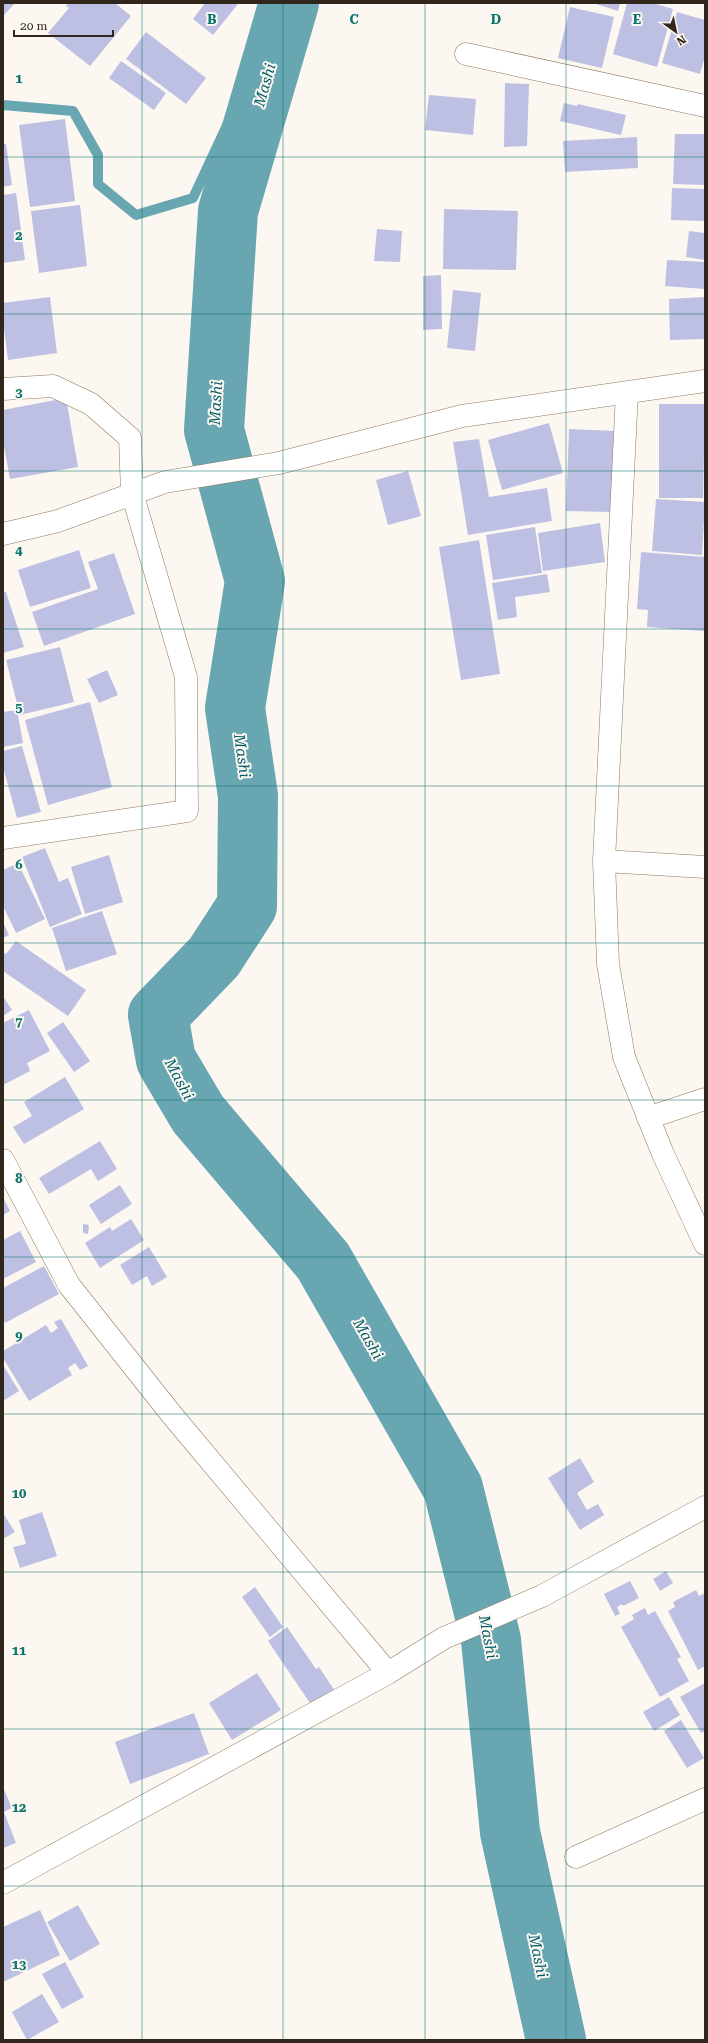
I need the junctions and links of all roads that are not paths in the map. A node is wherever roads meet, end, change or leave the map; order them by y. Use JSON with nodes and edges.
{"nodes":[{"id":1,"x":466,"y":54,"type":"dead end"},
{"id":2,"x":705,"y":106,"type":"edge"},
{"id":3,"x":705,"y":381,"type":"edge"},
{"id":4,"x":3,"y":389,"type":"edge"},
{"id":5,"x":627,"y":392,"type":"junction"},
{"id":6,"x":132,"y":493,"type":"junction"},
{"id":7,"x":3,"y":534,"type":"edge"},
{"id":8,"x":3,"y":838,"type":"edge"},
{"id":9,"x":604,"y":861,"type":"junction"},
{"id":10,"x":705,"y":867,"type":"edge"},
{"id":11,"x":705,"y":1099,"type":"edge"},
{"id":12,"x":648,"y":1118,"type":"junction"},
{"id":13,"x":3,"y":1160,"type":"edge"},
{"id":14,"x":705,"y":1244,"type":"edge"},
{"id":15,"x":705,"y":1507,"type":"edge"},
{"id":16,"x":388,"y":1673,"type":"junction"},
{"id":17,"x":705,"y":1799,"type":"edge"},
{"id":18,"x":576,"y":1857,"type":"dead end"},
{"id":19,"x":3,"y":1883,"type":"edge"}],
"edges":[{"from":1,"to":2,"type":"street"},
{"from":3,"to":5,"type":"street"},
{"from":4,"to":6,"type":"street"},
{"from":5,"to":6,"type":"street"},
{"from":5,"to":9,"type":"street"},
{"from":6,"to":7,"type":"street"},
{"from":6,"to":8,"type":"street"},
{"from":9,"to":10,"type":"street"},
{"from":9,"to":12,"type":"street"},
{"from":11,"to":12,"type":"street"},
{"from":12,"to":14,"type":"street"},
{"from":13,"to":16,"type":"street"},
{"from":15,"to":16,"type":"street"},
{"from":16,"to":19,"type":"street"},
{"from":17,"to":18,"type":"street"}]}
